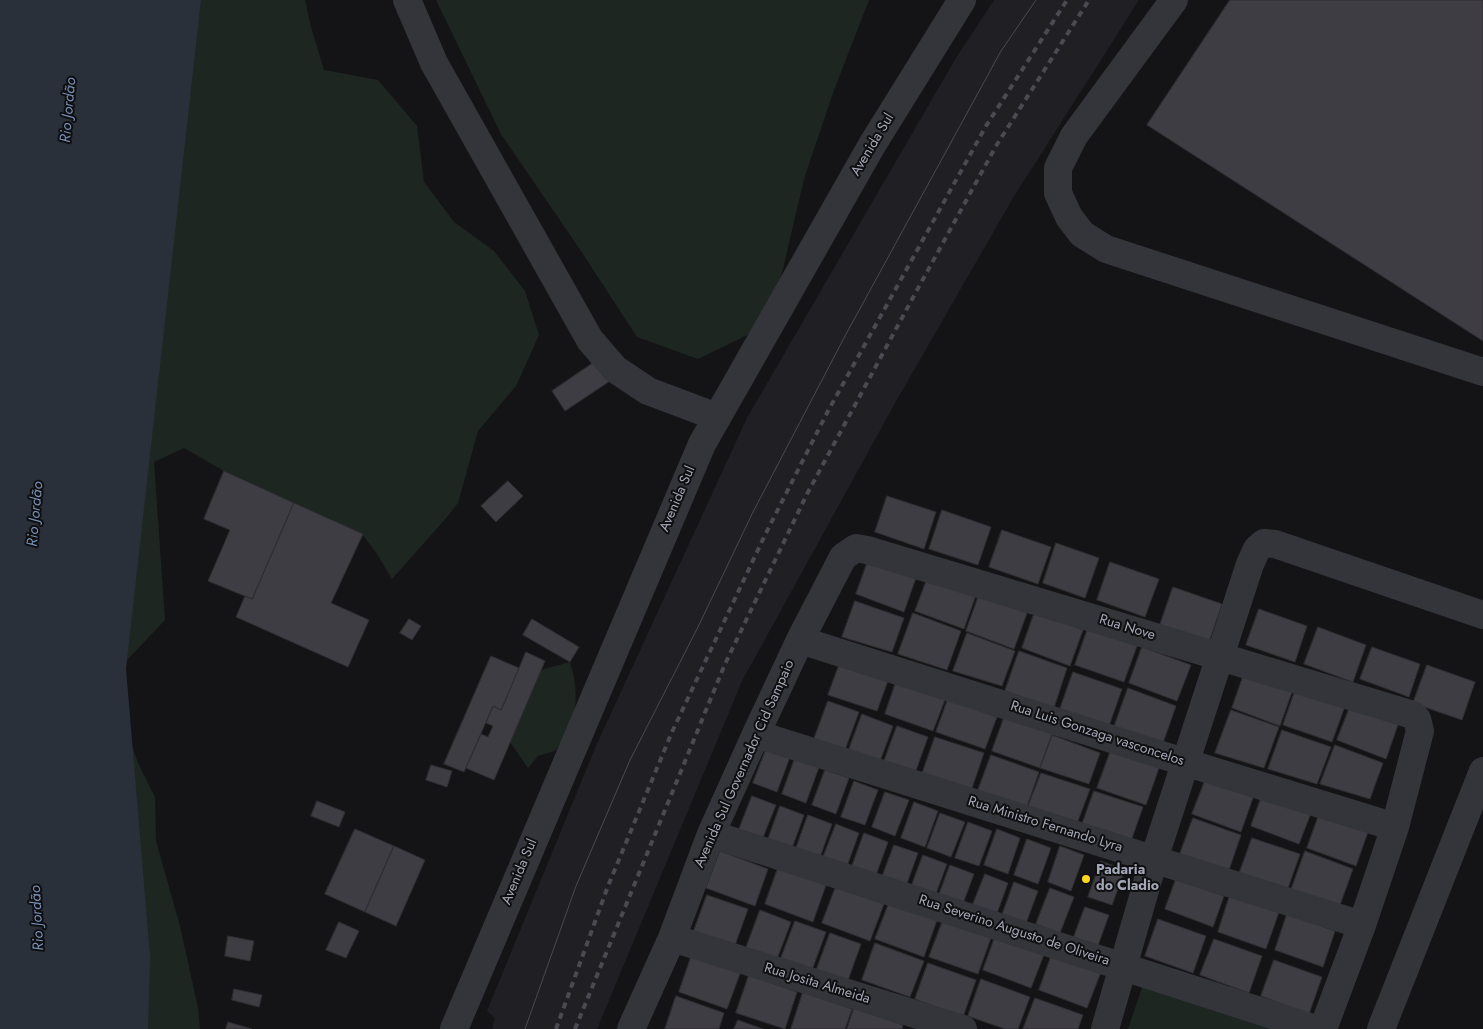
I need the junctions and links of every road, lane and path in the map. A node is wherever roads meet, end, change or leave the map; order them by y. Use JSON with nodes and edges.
{"nodes":[{"id":1,"x":407,"y":0,"type":"edge"},
{"id":2,"x":962,"y":0,"type":"edge"},
{"id":3,"x":1174,"y":0,"type":"edge"},
{"id":4,"x":1483,"y":372,"type":"edge"},
{"id":5,"x":717,"y":418,"type":"junction"},
{"id":6,"x":843,"y":557,"type":"joint"},
{"id":7,"x":1483,"y":615,"type":"edge"},
{"id":8,"x":800,"y":640,"type":"junction"},
{"id":9,"x":1220,"y":656,"type":"junction"},
{"id":10,"x":756,"y":734,"type":"junction"},
{"id":11,"x":1184,"y":762,"type":"junction"},
{"id":12,"x":1483,"y":770,"type":"edge"},
{"id":13,"x":1395,"y":827,"type":"junction"},
{"id":14,"x":711,"y":834,"type":"junction"},
{"id":15,"x":1154,"y":859,"type":"junction"},
{"id":16,"x":1362,"y":925,"type":"junction"},
{"id":17,"x":672,"y":938,"type":"junction"},
{"id":18,"x":1123,"y":965,"type":"junction"},
{"id":19,"x":454,"y":1029,"type":"edge"},
{"id":20,"x":631,"y":1029,"type":"edge"},
{"id":21,"x":963,"y":1029,"type":"edge"},
{"id":22,"x":1105,"y":1029,"type":"edge"},
{"id":23,"x":1316,"y":1029,"type":"edge"},
{"id":24,"x":1323,"y":1029,"type":"edge"},
{"id":25,"x":1381,"y":1029,"type":"edge"}],
"edges":[{"from":1,"to":5,"type":"street"},
{"from":2,"to":5,"type":"street","name":"Avenida Sul"},
{"from":3,"to":4,"type":"street"},
{"from":5,"to":19,"type":"street","name":"Avenida Sul"},
{"from":6,"to":8,"type":"street","name":"Avenida Sul Governador Cid Sampaio"},
{"from":6,"to":9,"type":"street","name":"Rua Nove"},
{"from":7,"to":9,"type":"street"},
{"from":8,"to":10,"type":"street","name":"Avenida Sul Governador Cid Sampaio"},
{"from":8,"to":11,"type":"street","name":"Rua Luis Gonzaga vasconcelos"},
{"from":9,"to":11,"type":"street"},
{"from":9,"to":13,"type":"street","name":"Rua Nove"},
{"from":10,"to":14,"type":"street","name":"Avenida Sul Governador Cid Sampaio"},
{"from":10,"to":15,"type":"street","name":"Rua Ministro Fernando Lyra"},
{"from":11,"to":13,"type":"street","name":"Rua Luis Gonzaga vasconcelos"},
{"from":11,"to":15,"type":"street"},
{"from":12,"to":25,"type":"street"},
{"from":13,"to":16,"type":"street"},
{"from":14,"to":17,"type":"street","name":"Avenida Sul Governador Cid Sampaio"},
{"from":14,"to":18,"type":"street","name":"Rua Severino Augusto de Oliveira"},
{"from":15,"to":16,"type":"street","name":"Rua Ministro Fernando Lyra"},
{"from":15,"to":18,"type":"street"},
{"from":16,"to":24,"type":"street"},
{"from":17,"to":20,"type":"street","name":"Avenida Sul Governador Cid Sampaio"},
{"from":17,"to":21,"type":"street","name":"Rua Josita Almeida"},
{"from":18,"to":22,"type":"street"},
{"from":18,"to":23,"type":"street","name":"Rua Severino Augusto de Oliveira"}]}
